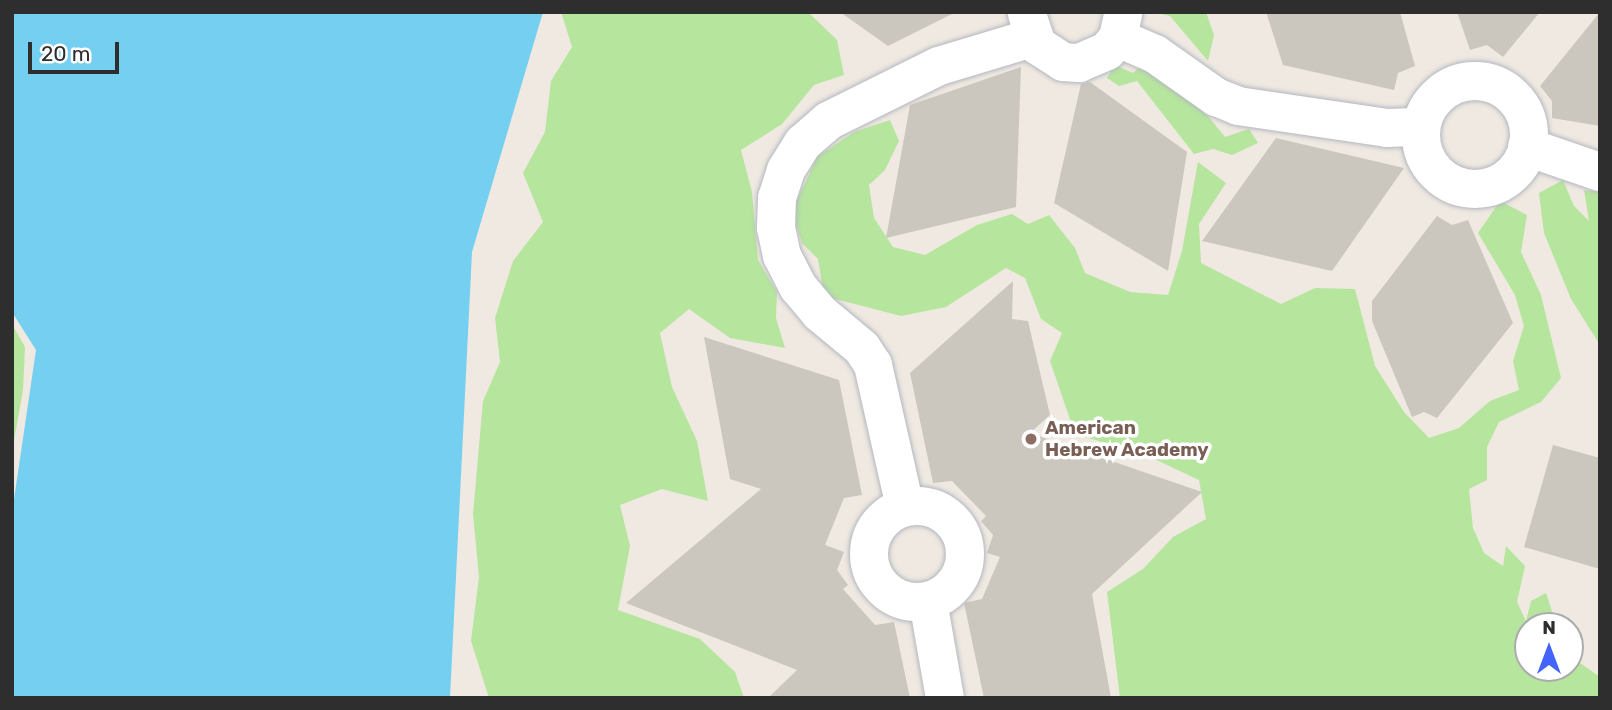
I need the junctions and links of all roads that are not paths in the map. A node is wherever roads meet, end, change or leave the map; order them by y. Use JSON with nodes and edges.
{"nodes":[{"id":1,"x":1030,"y":25,"type":"edge"},
{"id":2,"x":1120,"y":25,"type":"edge"},
{"id":3,"x":1421,"y":127,"type":"junction"},
{"id":4,"x":1527,"y":147,"type":"junction"},
{"id":5,"x":1600,"y":172,"type":"edge"},
{"id":6,"x":905,"y":507,"type":"junction"},
{"id":7,"x":928,"y":601,"type":"junction"},
{"id":8,"x":945,"y":698,"type":"edge"}],
"edges":[{"from":1,"to":2,"type":"street"},
{"from":1,"to":6,"type":"street"},
{"from":2,"to":3,"type":"street"},
{"from":3,"to":4,"type":"street"},
{"from":3,"to":4,"type":"street"},
{"from":4,"to":5,"type":"street"},
{"from":6,"to":7,"type":"street"},
{"from":6,"to":7,"type":"street"},
{"from":7,"to":8,"type":"street"}]}
